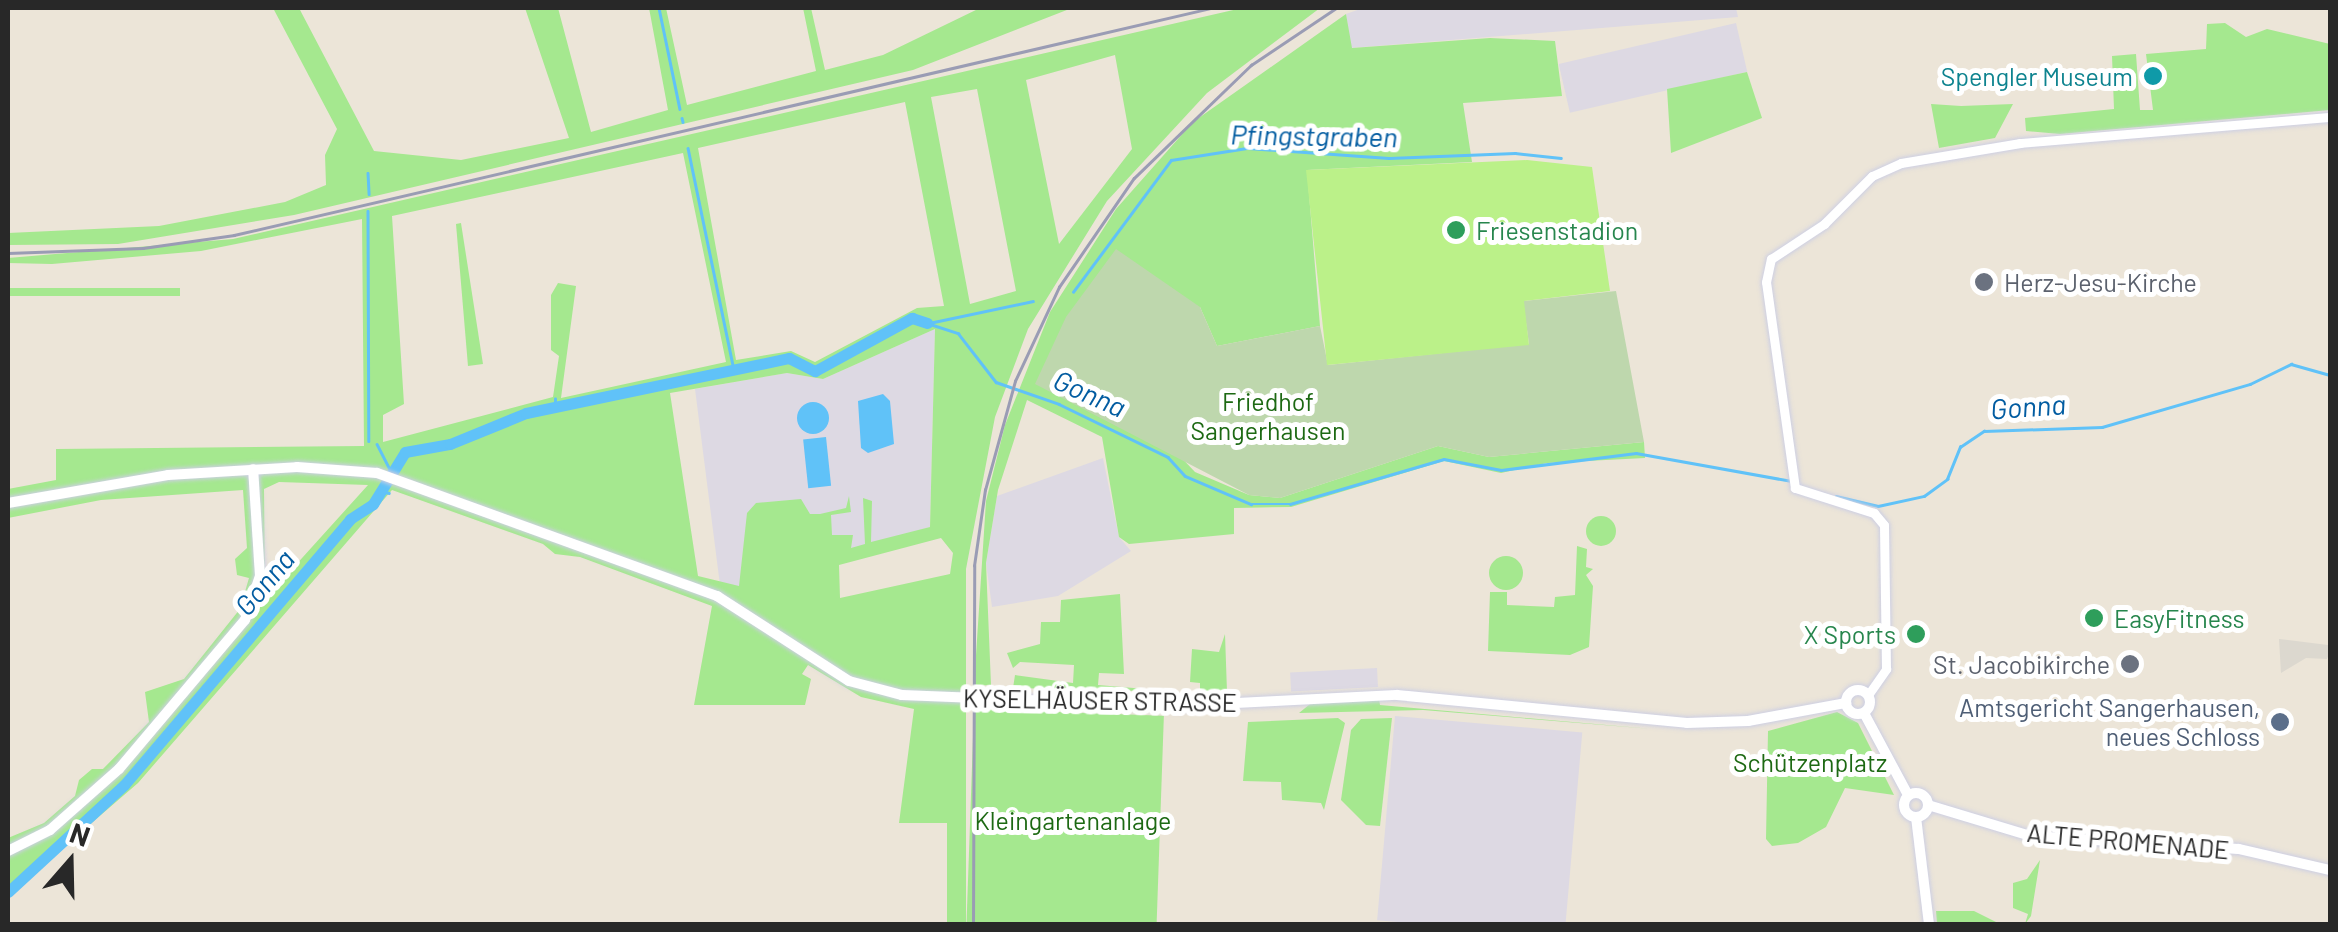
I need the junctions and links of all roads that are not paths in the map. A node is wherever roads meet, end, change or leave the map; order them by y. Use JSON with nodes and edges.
{"nodes":[{"id":1,"x":2330,"y":117,"type":"edge"},
{"id":2,"x":253,"y":470,"type":"junction"},
{"id":3,"x":8,"y":502,"type":"edge"},
{"id":4,"x":1868,"y":695,"type":"junction"},
{"id":5,"x":1846,"y":703,"type":"junction"},
{"id":6,"x":1864,"y":713,"type":"junction"},
{"id":7,"x":1908,"y":796,"type":"junction"},
{"id":8,"x":1928,"y":805,"type":"junction"},
{"id":9,"x":1916,"y":817,"type":"junction"},
{"id":10,"x":8,"y":852,"type":"edge"},
{"id":11,"x":2330,"y":870,"type":"edge"},
{"id":12,"x":1929,"y":924,"type":"edge"}],
"edges":[{"from":1,"to":4,"type":"street"},
{"from":2,"to":3,"type":"main road"},
{"from":2,"to":5,"type":"main road","name":"KYSELHÄUSER STRASSE"},
{"from":2,"to":10,"type":"main road"},
{"from":4,"to":5,"type":"main road","name":"KYSELHÄUSER STRASSE"},
{"from":4,"to":6,"type":"main road"},
{"from":5,"to":6,"type":"main road"},
{"from":6,"to":7,"type":"main road"},
{"from":7,"to":8,"type":"main road","name":"ALTE PROMENADE"},
{"from":7,"to":9,"type":"main road"},
{"from":8,"to":9,"type":"main road"},
{"from":8,"to":11,"type":"main road","name":"ALTE PROMENADE"},
{"from":9,"to":12,"type":"main road"}]}
